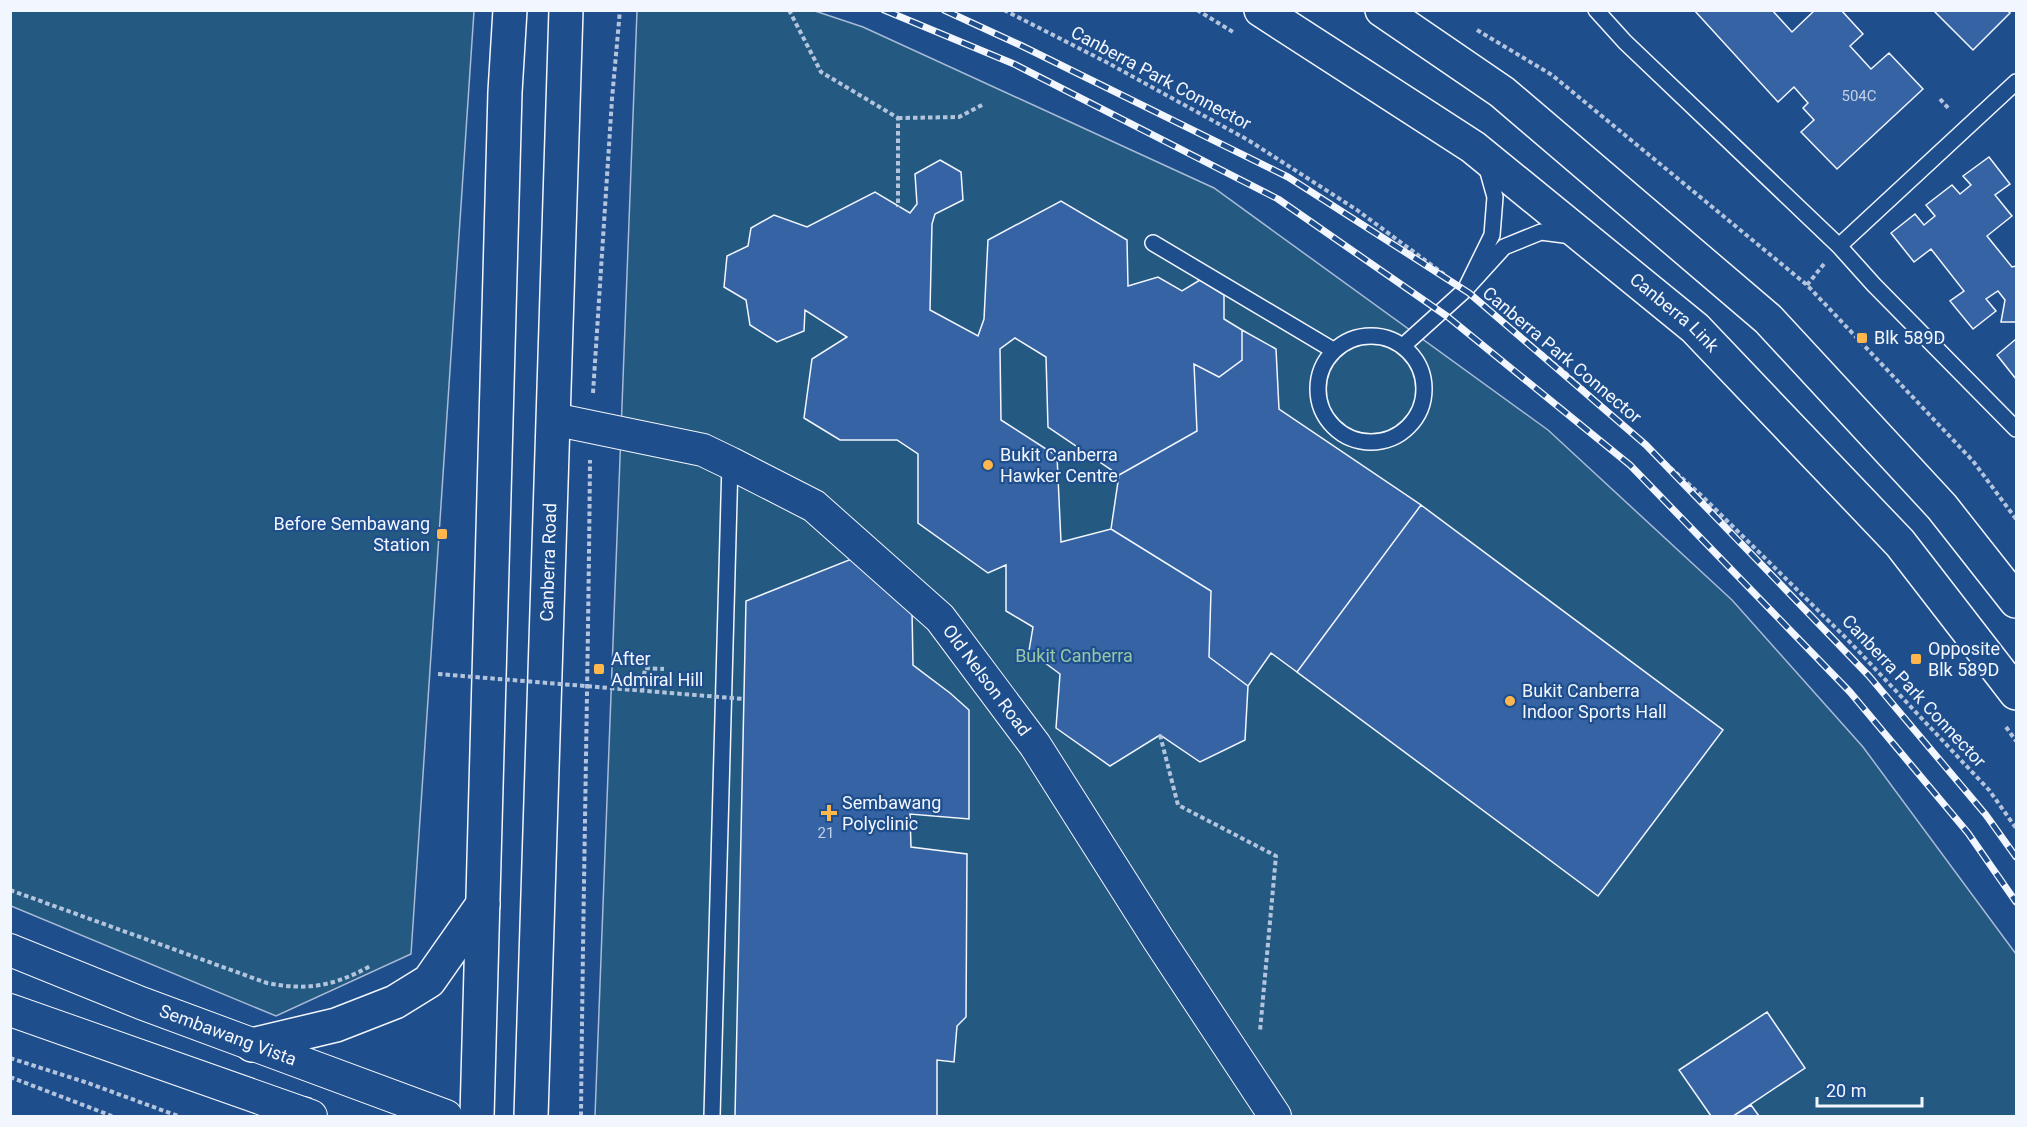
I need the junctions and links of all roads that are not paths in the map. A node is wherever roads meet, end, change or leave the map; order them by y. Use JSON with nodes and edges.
{"nodes":[{"id":1,"x":510,"y":10,"type":"edge"},
{"id":2,"x":566,"y":10,"type":"edge"},
{"id":3,"x":1261,"y":10,"type":"edge"},
{"id":4,"x":1382,"y":10,"type":"edge"},
{"id":5,"x":1596,"y":10,"type":"edge"},
{"id":6,"x":2016,"y":82,"type":"edge"},
{"id":7,"x":1483,"y":156,"type":"junction"},
{"id":8,"x":1584,"y":238,"type":"junction"},
{"id":9,"x":1153,"y":243,"type":"dead end"},
{"id":10,"x":1839,"y":246,"type":"junction"},
{"id":11,"x":1465,"y":290,"type":"junction"},
{"id":12,"x":1404,"y":345,"type":"junction"},
{"id":13,"x":1333,"y":350,"type":"junction"},
{"id":14,"x":553,"y":419,"type":"junction"},
{"id":15,"x":2016,"y":429,"type":"edge"},
{"id":16,"x":730,"y":463,"type":"junction"},
{"id":17,"x":2016,"y":601,"type":"edge"},
{"id":18,"x":2016,"y":693,"type":"edge"},
{"id":19,"x":483,"y":904,"type":"junction"},
{"id":20,"x":10,"y":950,"type":"edge"},
{"id":21,"x":10,"y":1010,"type":"edge"},
{"id":22,"x":252,"y":1045,"type":"junction"},
{"id":23,"x":307,"y":1116,"type":"edge"},
{"id":24,"x":446,"y":1116,"type":"edge"},
{"id":25,"x":477,"y":1116,"type":"edge"},
{"id":26,"x":531,"y":1116,"type":"edge"},
{"id":27,"x":712,"y":1116,"type":"edge"},
{"id":28,"x":1275,"y":1116,"type":"edge"}],
"edges":[{"from":1,"to":19,"type":"main road"},
{"from":2,"to":14,"type":"main road","name":"Canberra Road"},
{"from":3,"to":7,"type":"main road","name":"Canberra Link"},
{"from":4,"to":17,"type":"main road"},
{"from":5,"to":10,"type":"lane"},
{"from":6,"to":10,"type":"lane"},
{"from":7,"to":8,"type":"main road","name":"Canberra Link"},
{"from":7,"to":11,"type":"lane"},
{"from":8,"to":11,"type":"lane"},
{"from":8,"to":18,"type":"main road","name":"Canberra Link"},
{"from":9,"to":13,"type":"lane"},
{"from":10,"to":15,"type":"lane"},
{"from":11,"to":12,"type":"lane"},
{"from":12,"to":13,"type":"lane"},
{"from":12,"to":13,"type":"lane"},
{"from":14,"to":16,"type":"street","name":"Old Nelson Road"},
{"from":14,"to":26,"type":"main road","name":"Canberra Road"},
{"from":16,"to":27,"type":"lane"},
{"from":16,"to":28,"type":"street","name":"Old Nelson Road"},
{"from":19,"to":22,"type":"main road"},
{"from":19,"to":25,"type":"main road"},
{"from":20,"to":22,"type":"street","name":"Sembawang Vista"},
{"from":21,"to":23,"type":"street"},
{"from":22,"to":24,"type":"street","name":"Sembawang Vista"}]}
